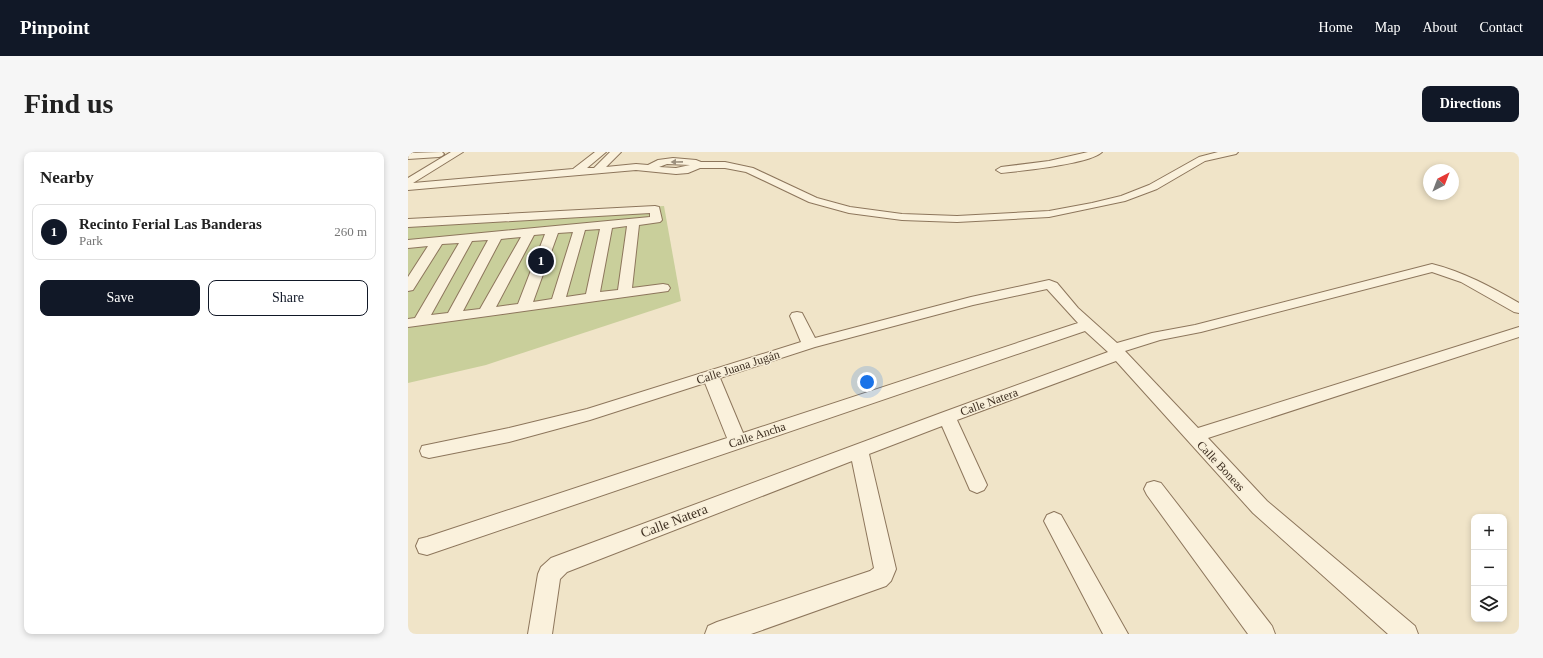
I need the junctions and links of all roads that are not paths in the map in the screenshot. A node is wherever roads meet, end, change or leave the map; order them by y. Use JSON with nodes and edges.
{"nodes":[{"id":1,"x":458,"y":152,"type":"edge"},
{"id":2,"x":601,"y":152,"type":"edge"},
{"id":3,"x":616,"y":152,"type":"edge"},
{"id":4,"x":1097,"y":152,"type":"edge"},
{"id":5,"x":1233,"y":152,"type":"edge"},
{"id":6,"x":440,"y":153,"type":"edge"},
{"id":7,"x":1214,"y":153,"type":"edge"},
{"id":8,"x":408,"y":156,"type":"edge"},
{"id":9,"x":597,"y":169,"type":"junction"},
{"id":10,"x":1000,"y":170,"type":"dead end"},
{"id":11,"x":408,"y":171,"type":"edge"},
{"id":12,"x":578,"y":171,"type":"junction"},
{"id":13,"x":408,"y":183,"type":"edge"},
{"id":14,"x":408,"y":187,"type":"edge"},
{"id":15,"x":638,"y":209,"type":"junction"},
{"id":16,"x":618,"y":211,"type":"junction"},
{"id":17,"x":599,"y":212,"type":"junction"},
{"id":18,"x":577,"y":213,"type":"junction"},
{"id":19,"x":556,"y":214,"type":"junction"},
{"id":20,"x":535,"y":215,"type":"junction"},
{"id":21,"x":514,"y":216,"type":"junction"},
{"id":22,"x":492,"y":218,"type":"junction"},
{"id":23,"x":471,"y":219,"type":"junction"},
{"id":24,"x":451,"y":220,"type":"junction"},
{"id":25,"x":428,"y":221,"type":"junction"},
{"id":26,"x":408,"y":222,"type":"edge"},
{"id":27,"x":635,"y":222,"type":"junction"},
{"id":28,"x":611,"y":225,"type":"junction"},
{"id":29,"x":593,"y":226,"type":"junction"},
{"id":30,"x":575,"y":228,"type":"junction"},
{"id":31,"x":550,"y":230,"type":"junction"},
{"id":32,"x":527,"y":233,"type":"junction"},
{"id":33,"x":500,"y":235,"type":"junction"},
{"id":34,"x":468,"y":238,"type":"junction"},
{"id":35,"x":408,"y":244,"type":"edge"},
{"id":36,"x":434,"y":244,"type":"junction"},
{"id":37,"x":408,"y":252,"type":"edge"},
{"id":38,"x":423,"y":263,"type":"junction"},
{"id":39,"x":408,"y":265,"type":"edge"},
{"id":40,"x":410,"y":281,"type":"edge"},
{"id":41,"x":1049,"y":284,"type":"joint"},
{"id":42,"x":664,"y":288,"type":"dead end"},
{"id":43,"x":625,"y":293,"type":"junction"},
{"id":44,"x":592,"y":298,"type":"junction"},
{"id":45,"x":558,"y":302,"type":"junction"},
{"id":46,"x":524,"y":307,"type":"junction"},
{"id":47,"x":1519,"y":309,"type":"edge"},
{"id":48,"x":485,"y":313,"type":"junction"},
{"id":49,"x":797,"y":316,"type":"dead end"},
{"id":50,"x":453,"y":317,"type":"junction"},
{"id":51,"x":414,"y":322,"type":"edge"},
{"id":52,"x":1088,"y":325,"type":"junction"},
{"id":53,"x":1519,"y":332,"type":"edge"},
{"id":54,"x":810,"y":344,"type":"junction"},
{"id":55,"x":1116,"y":351,"type":"junction"},
{"id":56,"x":710,"y":376,"type":"junction"},
{"id":57,"x":947,"y":417,"type":"junction"},
{"id":58,"x":1193,"y":436,"type":"junction"},
{"id":59,"x":738,"y":442,"type":"junction"},
{"id":60,"x":859,"y":450,"type":"junction"},
{"id":61,"x":429,"y":451,"type":"dead end"},
{"id":62,"x":977,"y":485,"type":"dead end"},
{"id":63,"x":1154,"y":489,"type":"dead end"},
{"id":64,"x":1054,"y":521,"type":"dead end"},
{"id":65,"x":427,"y":546,"type":"dead end"},
{"id":66,"x":540,"y":634,"type":"edge"},
{"id":67,"x":717,"y":634,"type":"edge"},
{"id":68,"x":1116,"y":634,"type":"edge"},
{"id":69,"x":1262,"y":634,"type":"edge"},
{"id":70,"x":1406,"y":634,"type":"edge"}],
"edges":[{"from":1,"to":13,"type":"street"},
{"from":2,"to":12,"type":"street"},
{"from":3,"to":9,"type":"street"},
{"from":4,"to":10,"type":"street"},
{"from":5,"to":7,"type":"street"},
{"from":6,"to":8,"type":"street"},
{"from":6,"to":11,"type":"street"},
{"from":7,"to":9,"type":"street"},
{"from":9,"to":12,"type":"street"},
{"from":12,"to":13,"type":"street"},
{"from":12,"to":14,"type":"street"},
{"from":15,"to":16,"type":"street"},
{"from":15,"to":27,"type":"street"},
{"from":15,"to":27,"type":"street"},
{"from":16,"to":17,"type":"street"},
{"from":16,"to":28,"type":"street"},
{"from":17,"to":18,"type":"street"},
{"from":17,"to":29,"type":"street"},
{"from":18,"to":19,"type":"street"},
{"from":18,"to":30,"type":"street"},
{"from":19,"to":20,"type":"street"},
{"from":19,"to":31,"type":"street"},
{"from":20,"to":21,"type":"street"},
{"from":20,"to":32,"type":"street"},
{"from":21,"to":22,"type":"street"},
{"from":21,"to":33,"type":"street"},
{"from":22,"to":23,"type":"street"},
{"from":22,"to":34,"type":"street"},
{"from":23,"to":24,"type":"street"},
{"from":23,"to":34,"type":"street"},
{"from":24,"to":25,"type":"street"},
{"from":24,"to":36,"type":"street"},
{"from":25,"to":26,"type":"street"},
{"from":25,"to":35,"type":"street"},
{"from":27,"to":28,"type":"street"},
{"from":27,"to":43,"type":"street"},
{"from":28,"to":29,"type":"street"},
{"from":28,"to":44,"type":"street"},
{"from":29,"to":30,"type":"street"},
{"from":30,"to":31,"type":"street"},
{"from":30,"to":45,"type":"street"},
{"from":31,"to":32,"type":"street"},
{"from":31,"to":46,"type":"street"},
{"from":32,"to":33,"type":"street"},
{"from":32,"to":48,"type":"street"},
{"from":33,"to":34,"type":"street"},
{"from":33,"to":50,"type":"street"},
{"from":34,"to":36,"type":"street"},
{"from":34,"to":51,"type":"street"},
{"from":35,"to":36,"type":"street"},
{"from":36,"to":37,"type":"street"},
{"from":36,"to":38,"type":"street"},
{"from":38,"to":39,"type":"street"},
{"from":38,"to":40,"type":"street"},
{"from":41,"to":52,"type":"street","name":"Calle Boneas"},
{"from":41,"to":54,"type":"street","name":"Calle Juana Jugán"},
{"from":42,"to":43,"type":"street"},
{"from":43,"to":44,"type":"street"},
{"from":44,"to":45,"type":"street"},
{"from":45,"to":46,"type":"street"},
{"from":46,"to":48,"type":"street"},
{"from":47,"to":55,"type":"street","name":"Calle Natera"},
{"from":48,"to":50,"type":"street"},
{"from":49,"to":54,"type":"street"},
{"from":50,"to":51,"type":"street"},
{"from":52,"to":55,"type":"street","name":"Calle Boneas"},
{"from":52,"to":59,"type":"street","name":"Calle Ancha"},
{"from":53,"to":58,"type":"street"},
{"from":54,"to":56,"type":"street","name":"Calle Juana Jugán"},
{"from":55,"to":57,"type":"street","name":"Calle Natera"},
{"from":55,"to":58,"type":"street","name":"Calle Boneas"},
{"from":56,"to":59,"type":"street"},
{"from":56,"to":61,"type":"street","name":"Calle Juana Jugán"},
{"from":57,"to":60,"type":"street","name":"Calle Natera"},
{"from":57,"to":62,"type":"street"},
{"from":58,"to":70,"type":"street","name":"Calle Boneas"},
{"from":59,"to":65,"type":"street","name":"Calle Ancha"},
{"from":60,"to":66,"type":"street","name":"Calle Natera"},
{"from":60,"to":67,"type":"street"},
{"from":63,"to":69,"type":"street"},
{"from":64,"to":68,"type":"street"}]}
